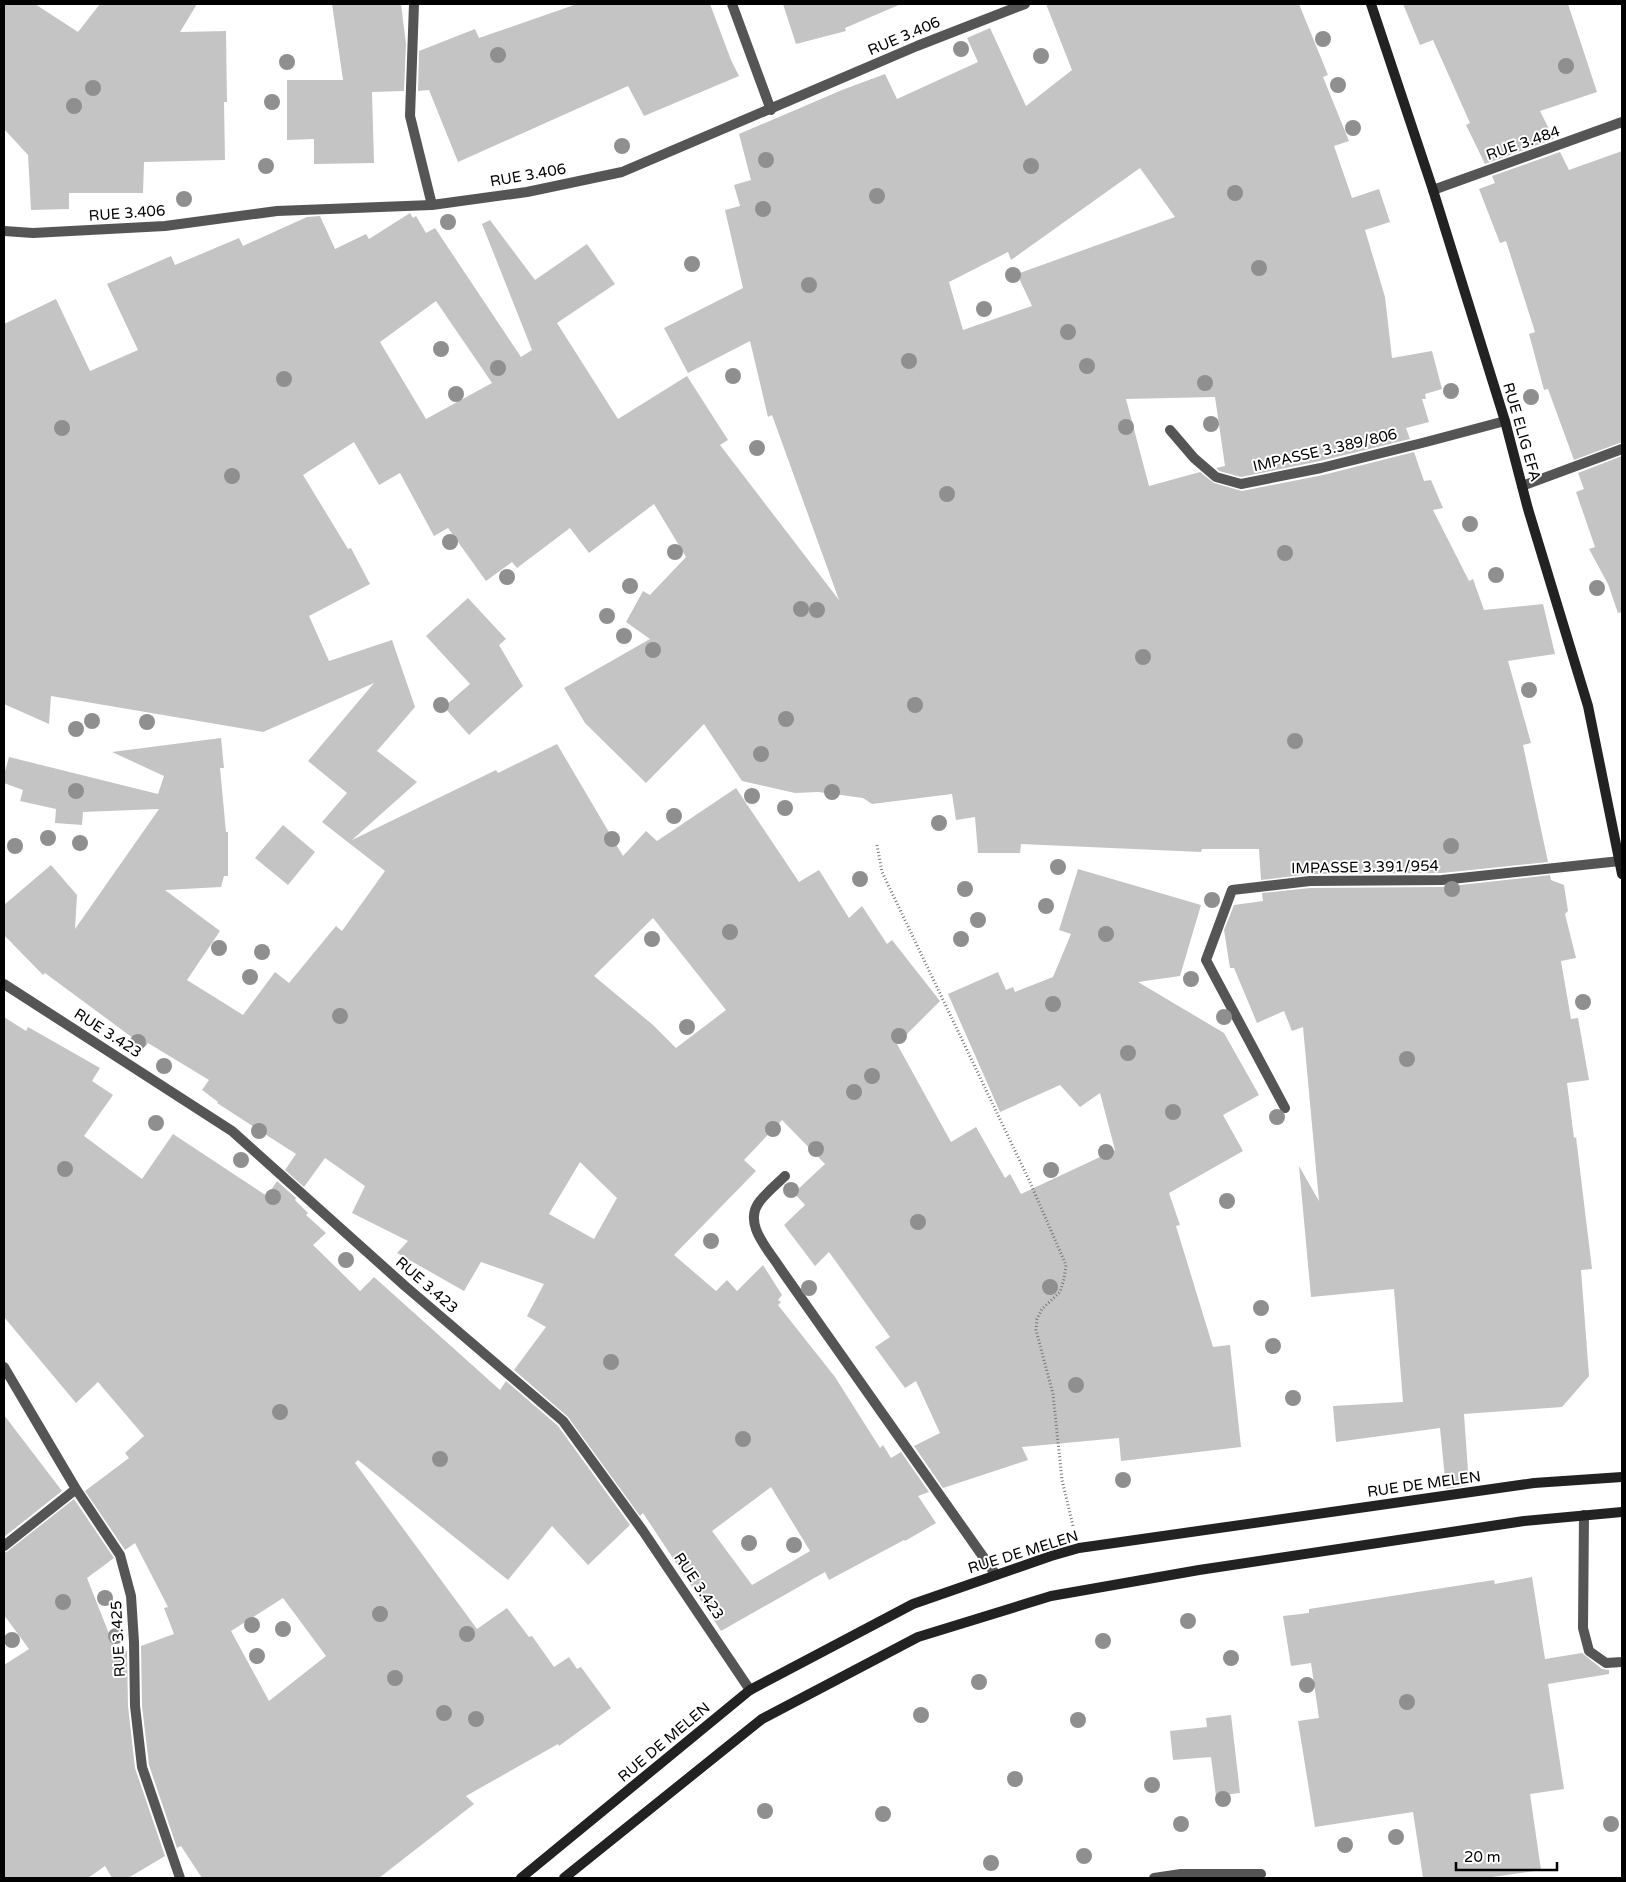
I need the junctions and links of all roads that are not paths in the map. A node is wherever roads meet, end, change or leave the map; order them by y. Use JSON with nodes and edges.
{"nodes":[{"id":1,"x":414,"y":4,"type":"edge"},
{"id":2,"x":732,"y":4,"type":"edge"},
{"id":3,"x":1026,"y":4,"type":"edge"},
{"id":4,"x":1371,"y":4,"type":"edge"},
{"id":5,"x":771,"y":110,"type":"junction"},
{"id":6,"x":1622,"y":122,"type":"edge"},
{"id":7,"x":1433,"y":190,"type":"junction"},
{"id":8,"x":432,"y":205,"type":"junction"},
{"id":9,"x":4,"y":231,"type":"edge"},
{"id":10,"x":1505,"y":421,"type":"junction"},
{"id":11,"x":1170,"y":430,"type":"dead end"},
{"id":12,"x":1622,"y":449,"type":"edge"},
{"id":13,"x":1522,"y":486,"type":"junction"},
{"id":14,"x":1620,"y":861,"type":"junction"},
{"id":15,"x":1622,"y":874,"type":"edge"},
{"id":16,"x":4,"y":984,"type":"edge"},
{"id":17,"x":1285,"y":1108,"type":"dead end"},
{"id":18,"x":785,"y":1176,"type":"dead end"},
{"id":19,"x":4,"y":1367,"type":"edge"},
{"id":20,"x":1622,"y":1477,"type":"edge"},
{"id":21,"x":76,"y":1489,"type":"junction"},
{"id":22,"x":1622,"y":1512,"type":"edge"},
{"id":23,"x":1584,"y":1514,"type":"junction"},
{"id":24,"x":4,"y":1546,"type":"edge"},
{"id":25,"x":996,"y":1575,"type":"junction"},
{"id":26,"x":1622,"y":1662,"type":"edge"},
{"id":27,"x":750,"y":1690,"type":"junction"},
{"id":28,"x":1261,"y":1874,"type":"dead end"},
{"id":29,"x":180,"y":1878,"type":"edge"},
{"id":30,"x":521,"y":1878,"type":"edge"},
{"id":31,"x":564,"y":1878,"type":"edge"},
{"id":32,"x":1154,"y":1878,"type":"edge"}],
"edges":[{"from":1,"to":8,"type":"street"},
{"from":2,"to":5,"type":"street"},
{"from":3,"to":5,"type":"street","name":"RUE 3.406"},
{"from":4,"to":7,"type":"main road","name":"RUE ELIG EFA"},
{"from":5,"to":8,"type":"street","name":"RUE 3.406"},
{"from":6,"to":7,"type":"street","name":"RUE 3.484"},
{"from":7,"to":10,"type":"main road","name":"RUE ELIG EFA"},
{"from":8,"to":9,"type":"street","name":"RUE 3.406"},
{"from":10,"to":11,"type":"street","name":"IMPASSE 3.389/806"},
{"from":10,"to":13,"type":"main road","name":"RUE ELIG EFA"},
{"from":12,"to":13,"type":"street"},
{"from":13,"to":14,"type":"main road","name":"RUE ELIG EFA"},
{"from":14,"to":15,"type":"main road","name":"RUE ELIG EFA"},
{"from":14,"to":17,"type":"street","name":"IMPASSE 3.391/954"},
{"from":16,"to":27,"type":"street","name":"RUE 3.423"},
{"from":18,"to":25,"type":"street"},
{"from":19,"to":21,"type":"street","name":"RUE 3.425"},
{"from":20,"to":25,"type":"main road","name":"RUE DE MELEN"},
{"from":21,"to":24,"type":"street"},
{"from":21,"to":29,"type":"street","name":"RUE 3.425"},
{"from":22,"to":23,"type":"main road"},
{"from":23,"to":26,"type":"street"},
{"from":23,"to":31,"type":"main road"},
{"from":25,"to":27,"type":"main road","name":"RUE DE MELEN"},
{"from":27,"to":30,"type":"main road","name":"RUE DE MELEN"},
{"from":28,"to":32,"type":"street"}]}
